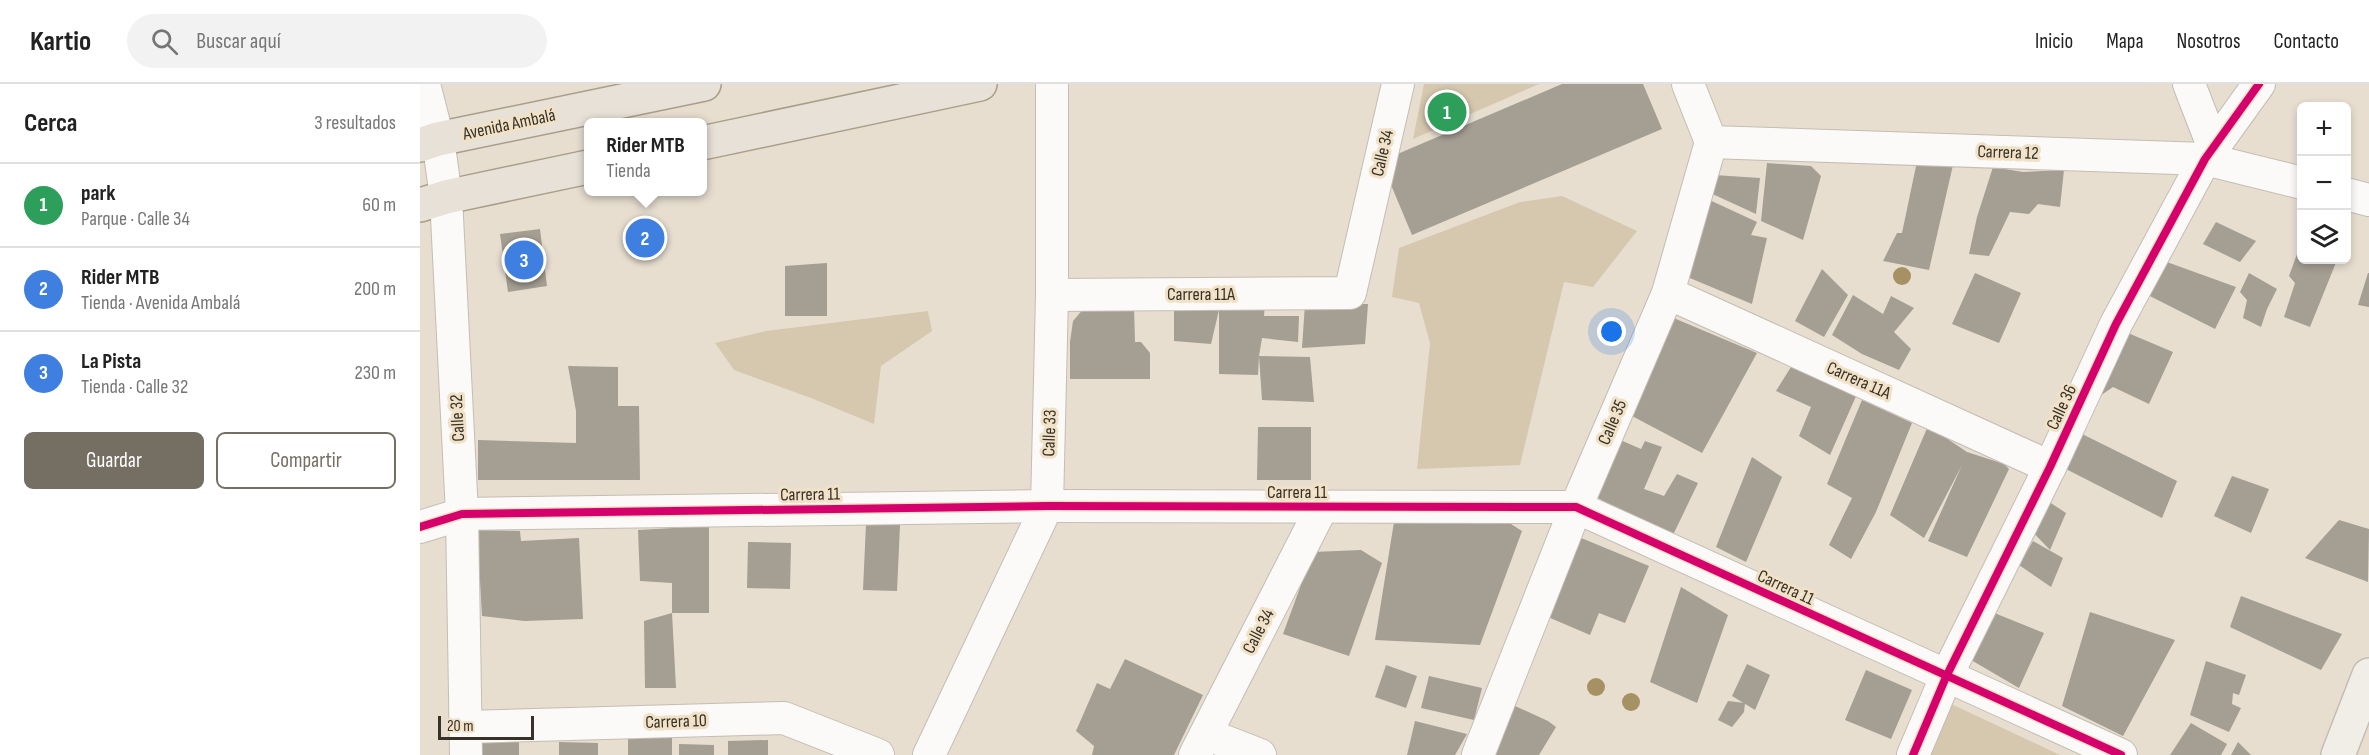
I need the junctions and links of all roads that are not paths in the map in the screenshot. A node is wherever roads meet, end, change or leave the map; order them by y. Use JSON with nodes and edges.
{"nodes":[{"id":1,"x":424,"y":84,"type":"edge"},
{"id":2,"x":704,"y":84,"type":"edge"},
{"id":3,"x":980,"y":84,"type":"edge"},
{"id":4,"x":1052,"y":84,"type":"edge"},
{"id":5,"x":1398,"y":84,"type":"edge"},
{"id":6,"x":1688,"y":84,"type":"edge"},
{"id":7,"x":2189,"y":84,"type":"edge"},
{"id":8,"x":2259,"y":84,"type":"edge"},
{"id":9,"x":429,"y":142,"type":"edge"},
{"id":10,"x":707,"y":142,"type":"edge"},
{"id":11,"x":1711,"y":142,"type":"junction"},
{"id":12,"x":2209,"y":153,"type":"junction"},
{"id":13,"x":584,"y":168,"type":"edge"},
{"id":14,"x":2297,"y":182,"type":"edge"},
{"id":15,"x":2351,"y":195,"type":"edge"},
{"id":16,"x":2369,"y":200,"type":"edge"},
{"id":17,"x":433,"y":201,"type":"edge"},
{"id":18,"x":1350,"y":293,"type":"joint"},
{"id":19,"x":1668,"y":293,"type":"junction"},
{"id":20,"x":1053,"y":295,"type":"junction"},
{"id":21,"x":2050,"y":467,"type":"junction"},
{"id":22,"x":1047,"y":506,"type":"junction"},
{"id":23,"x":1322,"y":507,"type":"junction"},
{"id":24,"x":1576,"y":507,"type":"junction"},
{"id":25,"x":462,"y":514,"type":"junction"},
{"id":26,"x":420,"y":527,"type":"edge"},
{"id":27,"x":2369,"y":675,"type":"edge"},
{"id":28,"x":1946,"y":677,"type":"junction"},
{"id":29,"x":466,"y":741,"type":"edge"},
{"id":30,"x":1200,"y":744,"type":"edge"},
{"id":31,"x":878,"y":755,"type":"edge"},
{"id":32,"x":929,"y":755,"type":"edge"},
{"id":33,"x":1260,"y":755,"type":"edge"},
{"id":34,"x":1478,"y":755,"type":"edge"},
{"id":35,"x":1913,"y":755,"type":"edge"},
{"id":36,"x":2121,"y":755,"type":"edge"},
{"id":37,"x":2338,"y":755,"type":"edge"}],
"edges":[{"from":1,"to":9,"type":"street","name":"Calle 32"},
{"from":2,"to":9,"type":"main road","name":"Avenida Ambalá"},
{"from":3,"to":10,"type":"main road"},
{"from":4,"to":20,"type":"street","name":"Calle 33"},
{"from":5,"to":18,"type":"street","name":"Calle 34"},
{"from":6,"to":11,"type":"street"},
{"from":7,"to":12,"type":"street"},
{"from":8,"to":12,"type":"street","name":"Calle 36"},
{"from":9,"to":17,"type":"street","name":"Calle 32"},
{"from":11,"to":12,"type":"street","name":"Carrera 12"},
{"from":11,"to":19,"type":"street","name":"Calle 35"},
{"from":12,"to":14,"type":"street","name":"Carrera 12"},
{"from":12,"to":21,"type":"street","name":"Calle 36"},
{"from":13,"to":17,"type":"main road"},
{"from":15,"to":16,"type":"street"},
{"from":17,"to":25,"type":"street","name":"Calle 32"},
{"from":18,"to":20,"type":"street","name":"Carrera 11A"},
{"from":19,"to":21,"type":"street","name":"Carrera 11A"},
{"from":19,"to":24,"type":"street","name":"Calle 35"},
{"from":20,"to":22,"type":"street","name":"Calle 33"},
{"from":21,"to":28,"type":"street","name":"Calle 36"},
{"from":22,"to":23,"type":"street","name":"Carrera 11"},
{"from":22,"to":25,"type":"street","name":"Carrera 11"},
{"from":22,"to":32,"type":"street","name":"Calle 33"},
{"from":23,"to":24,"type":"street","name":"Carrera 11"},
{"from":23,"to":30,"type":"street","name":"Calle 34"},
{"from":24,"to":28,"type":"street","name":"Carrera 11"},
{"from":24,"to":34,"type":"street","name":"Calle 35"},
{"from":25,"to":26,"type":"street","name":"Carrera 11"},
{"from":25,"to":29,"type":"street","name":"Calle 32"},
{"from":27,"to":37,"type":"main road"},
{"from":28,"to":35,"type":"street","name":"Calle 36"},
{"from":28,"to":36,"type":"street","name":"Carrera 11"},
{"from":29,"to":31,"type":"street","name":"Carrera 10"},
{"from":30,"to":33,"type":"street"}]}
